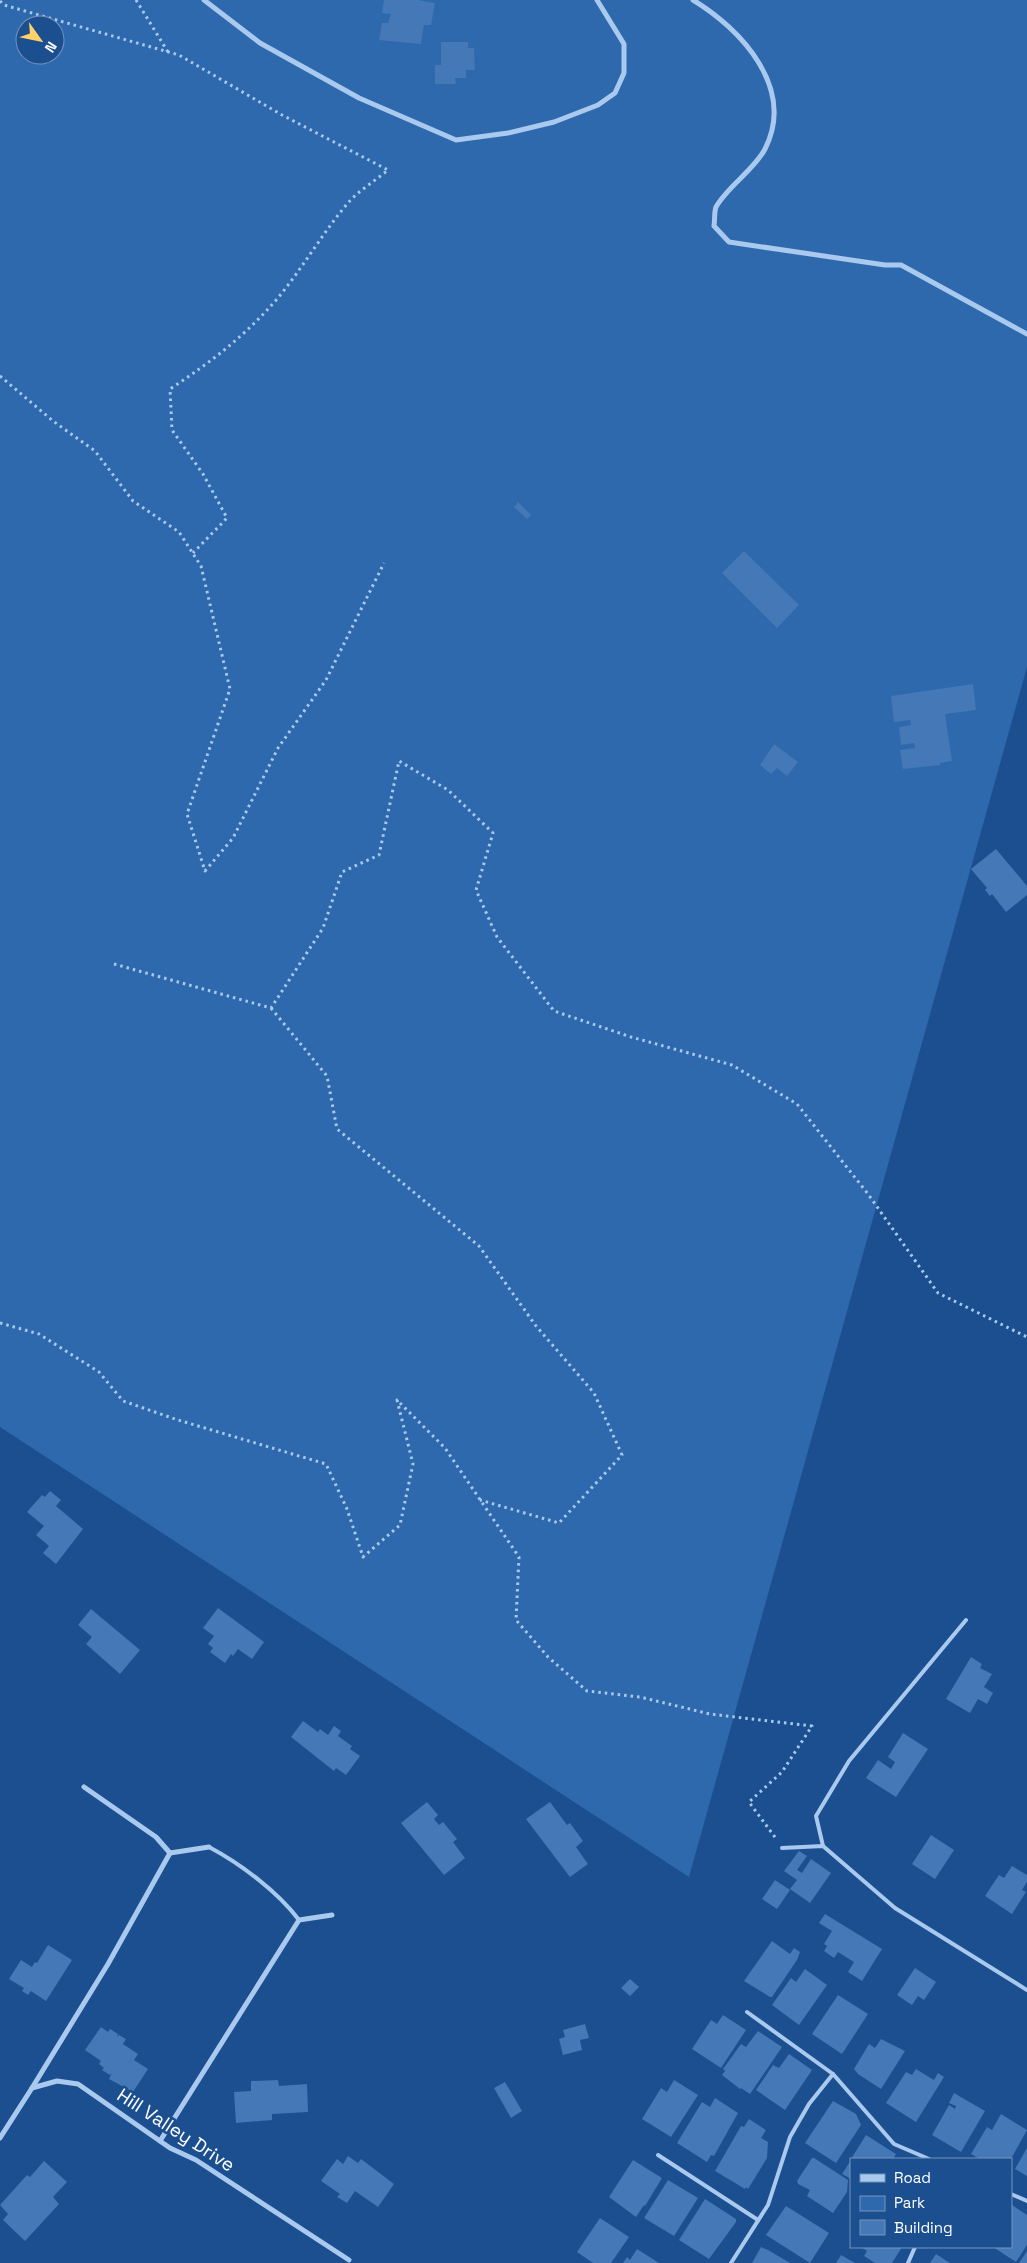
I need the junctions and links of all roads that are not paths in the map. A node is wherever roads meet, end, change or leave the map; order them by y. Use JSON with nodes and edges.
{"nodes":[{"id":1,"x":204,"y":0,"type":"edge"},
{"id":2,"x":597,"y":0,"type":"edge"},
{"id":3,"x":693,"y":0,"type":"edge"},
{"id":4,"x":1027,"y":334,"type":"edge"},
{"id":5,"x":966,"y":1620,"type":"dead end"},
{"id":6,"x":84,"y":1787,"type":"dead end"},
{"id":7,"x":823,"y":1846,"type":"junction"},
{"id":8,"x":210,"y":1847,"type":"joint"},
{"id":9,"x":782,"y":1848,"type":"road end"},
{"id":10,"x":170,"y":1853,"type":"junction"},
{"id":11,"x":332,"y":1915,"type":"dead end"},
{"id":12,"x":299,"y":1920,"type":"junction"},
{"id":13,"x":1027,"y":1990,"type":"edge"},
{"id":14,"x":747,"y":2012,"type":"dead end"},
{"id":15,"x":833,"y":2074,"type":"junction"},
{"id":16,"x":32,"y":2088,"type":"junction"},
{"id":17,"x":0,"y":2138,"type":"edge"},
{"id":18,"x":160,"y":2141,"type":"junction"},
{"id":19,"x":658,"y":2155,"type":"dead end"},
{"id":20,"x":927,"y":2158,"type":"edge"},
{"id":21,"x":1012,"y":2194,"type":"edge"},
{"id":22,"x":1027,"y":2201,"type":"edge"},
{"id":23,"x":758,"y":2220,"type":"junction"},
{"id":24,"x":915,"y":2248,"type":"edge"},
{"id":25,"x":349,"y":2260,"type":"dead end"},
{"id":26,"x":730,"y":2263,"type":"edge"},
{"id":27,"x":908,"y":2263,"type":"edge"}],
"edges":[{"from":1,"to":2,"type":"street"},
{"from":3,"to":4,"type":"street"},
{"from":5,"to":7,"type":"lane"},
{"from":6,"to":10,"type":"street"},
{"from":7,"to":9,"type":"lane"},
{"from":7,"to":13,"type":"lane"},
{"from":8,"to":10,"type":"street"},
{"from":8,"to":12,"type":"lane"},
{"from":10,"to":16,"type":"street"},
{"from":11,"to":12,"type":"street"},
{"from":12,"to":18,"type":"street"},
{"from":14,"to":15,"type":"lane"},
{"from":15,"to":20,"type":"lane"},
{"from":15,"to":23,"type":"lane"},
{"from":16,"to":17,"type":"street"},
{"from":16,"to":18,"type":"street","name":"Hill Valley Drive"},
{"from":18,"to":25,"type":"street","name":"Hill Valley Drive"},
{"from":19,"to":23,"type":"lane"},
{"from":21,"to":22,"type":"lane"},
{"from":23,"to":26,"type":"lane"},
{"from":24,"to":27,"type":"lane"}]}
